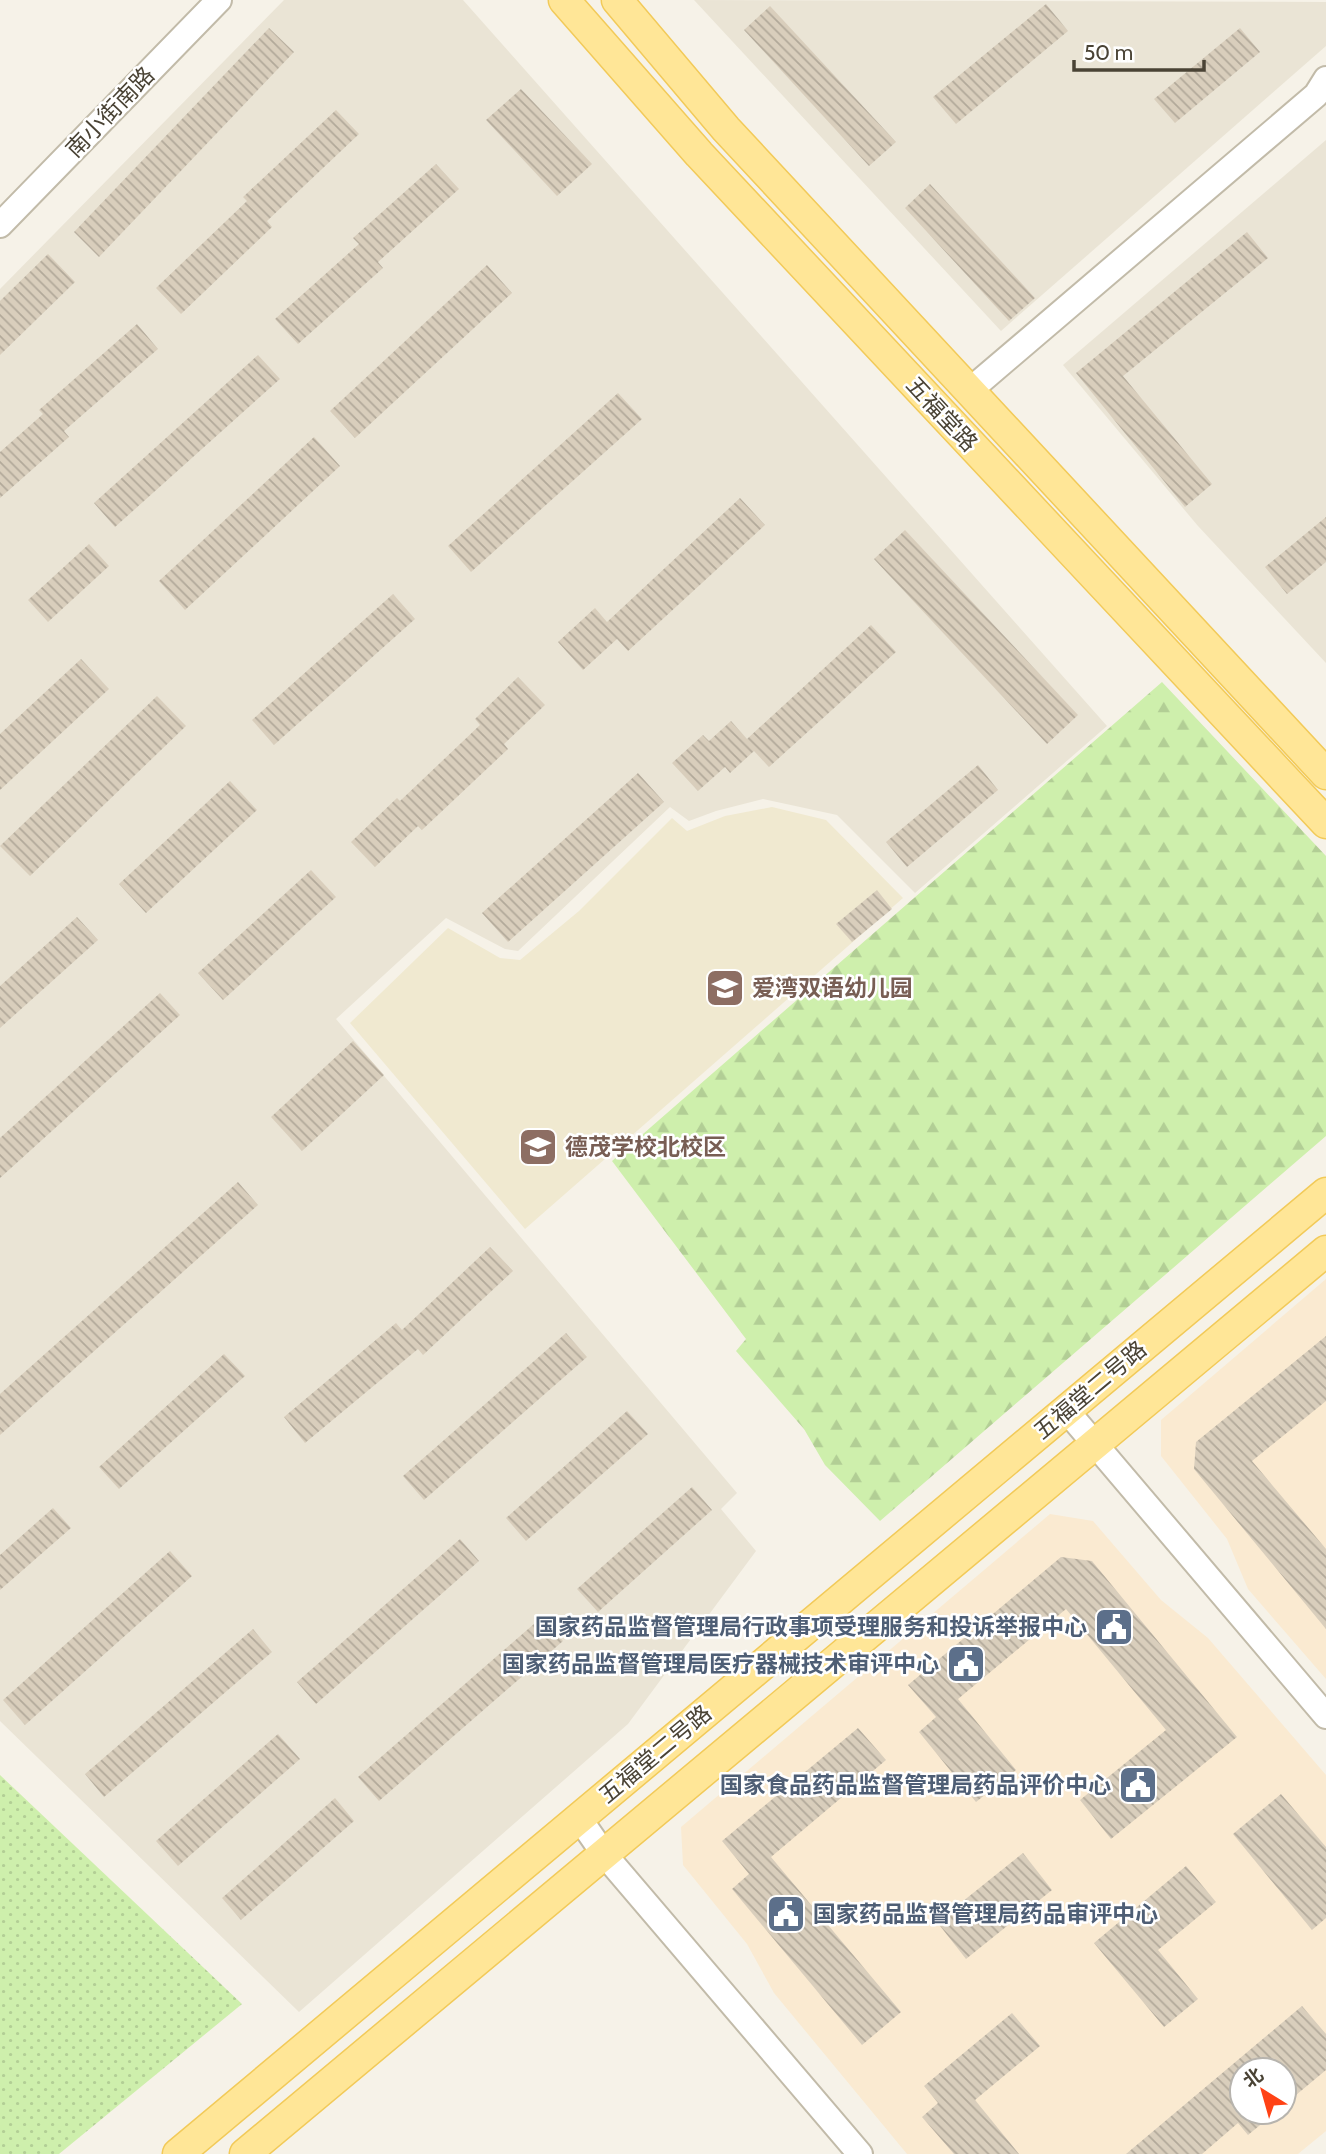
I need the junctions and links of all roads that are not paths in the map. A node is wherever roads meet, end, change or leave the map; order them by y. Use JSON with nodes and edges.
{"nodes":[{"id":1,"x":219,"y":0,"type":"edge"},
{"id":2,"x":564,"y":0,"type":"edge"},
{"id":3,"x":617,"y":0,"type":"edge"},
{"id":4,"x":1326,"y":79,"type":"edge"},
{"id":5,"x":0,"y":225,"type":"edge"},
{"id":6,"x":969,"y":391,"type":"junction"},
{"id":7,"x":1326,"y":774,"type":"edge"},
{"id":8,"x":1326,"y":823,"type":"edge"},
{"id":9,"x":1326,"y":1193,"type":"edge"},
{"id":10,"x":1326,"y":1251,"type":"edge"},
{"id":11,"x":1066,"y":1410,"type":"junction"},
{"id":12,"x":1095,"y":1444,"type":"junction"},
{"id":13,"x":1326,"y":1716,"type":"edge"},
{"id":14,"x":579,"y":1818,"type":"junction"},
{"id":15,"x":604,"y":1854,"type":"junction"},
{"id":16,"x":187,"y":2151,"type":"edge"},
{"id":17,"x":245,"y":2154,"type":"edge"},
{"id":18,"x":860,"y":2154,"type":"edge"}],
"edges":[{"from":1,"to":5,"type":"street","name":"南小街南路"},
{"from":2,"to":8,"type":"main road","name":"五福堂路"},
{"from":3,"to":6,"type":"main road","name":"五福堂路"},
{"from":4,"to":6,"type":"street"},
{"from":6,"to":7,"type":"main road","name":"五福堂路"},
{"from":9,"to":11,"type":"main road","name":"五福堂二号路"},
{"from":10,"to":12,"type":"main road","name":"五福堂二号路"},
{"from":11,"to":12,"type":"street"},
{"from":11,"to":14,"type":"main road","name":"五福堂二号路"},
{"from":12,"to":13,"type":"street"},
{"from":12,"to":15,"type":"main road","name":"五福堂二号路"},
{"from":14,"to":15,"type":"street"},
{"from":14,"to":16,"type":"main road","name":"五福堂二号路"},
{"from":15,"to":17,"type":"main road","name":"五福堂二号路"},
{"from":15,"to":18,"type":"street"}]}
